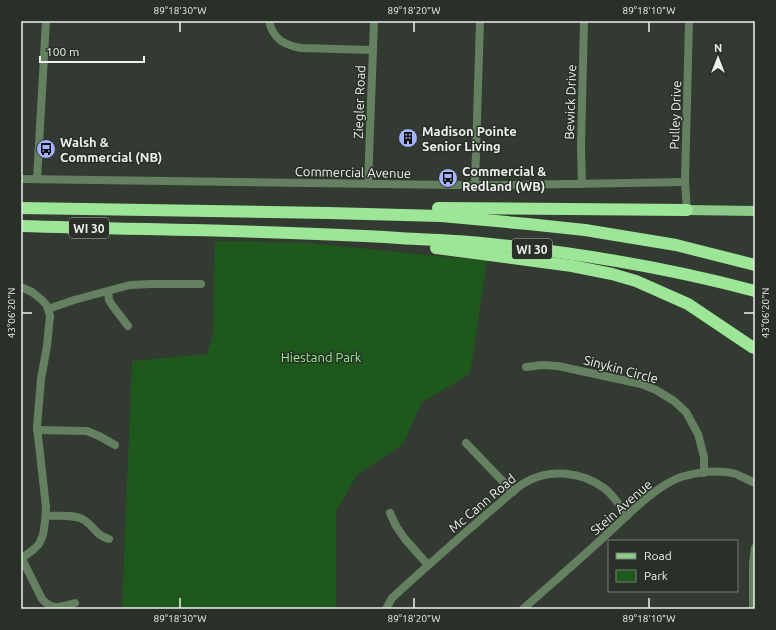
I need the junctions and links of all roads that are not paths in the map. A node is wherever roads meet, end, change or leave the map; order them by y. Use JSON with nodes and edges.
{"nodes":[{"id":1,"x":46,"y":21,"type":"edge"},
{"id":2,"x":269,"y":21,"type":"edge"},
{"id":3,"x":374,"y":21,"type":"edge"},
{"id":4,"x":480,"y":21,"type":"edge"},
{"id":5,"x":584,"y":21,"type":"edge"},
{"id":6,"x":689,"y":21,"type":"edge"},
{"id":7,"x":372,"y":50,"type":"junction"},
{"id":8,"x":21,"y":179,"type":"edge"},
{"id":9,"x":36,"y":179,"type":"junction"},
{"id":10,"x":685,"y":182,"type":"junction"},
{"id":11,"x":368,"y":184,"type":"junction"},
{"id":12,"x":475,"y":184,"type":"junction"},
{"id":13,"x":582,"y":184,"type":"junction"},
{"id":14,"x":21,"y":206,"type":"edge"},
{"id":15,"x":687,"y":210,"type":"junction"},
{"id":16,"x":755,"y":211,"type":"edge"},
{"id":17,"x":328,"y":213,"type":"junction"},
{"id":18,"x":21,"y":226,"type":"edge"},
{"id":19,"x":54,"y":227,"type":"junction"},
{"id":20,"x":21,"y":230,"type":"edge"},
{"id":21,"x":306,"y":233,"type":"junction"},
{"id":22,"x":755,"y":265,"type":"edge"},
{"id":23,"x":201,"y":284,"type":"dead end"},
{"id":24,"x":21,"y":287,"type":"edge"},
{"id":25,"x":108,"y":291,"type":"junction"},
{"id":26,"x":755,"y":291,"type":"edge"},
{"id":27,"x":48,"y":309,"type":"junction"},
{"id":28,"x":128,"y":326,"type":"dead end"},
{"id":29,"x":755,"y":348,"type":"edge"},
{"id":30,"x":526,"y":367,"type":"dead end"},
{"id":31,"x":37,"y":430,"type":"junction"},
{"id":32,"x":466,"y":443,"type":"dead end"},
{"id":33,"x":115,"y":446,"type":"dead end"},
{"id":34,"x":704,"y":473,"type":"junction"},
{"id":35,"x":755,"y":483,"type":"edge"},
{"id":36,"x":513,"y":492,"type":"junction"},
{"id":37,"x":390,"y":513,"type":"dead end"},
{"id":38,"x":46,"y":516,"type":"junction"},
{"id":39,"x":628,"y":516,"type":"junction"},
{"id":40,"x":109,"y":539,"type":"dead end"},
{"id":41,"x":755,"y":548,"type":"edge"},
{"id":42,"x":22,"y":559,"type":"edge"},
{"id":43,"x":428,"y":565,"type":"junction"},
{"id":44,"x":75,"y":603,"type":"dead end"},
{"id":45,"x":386,"y":609,"type":"edge"},
{"id":46,"x":523,"y":609,"type":"edge"},
{"id":47,"x":753,"y":609,"type":"edge"}],
"edges":[{"from":1,"to":9,"type":"street"},
{"from":2,"to":7,"type":"street"},
{"from":3,"to":7,"type":"street","name":"Ziegler Road"},
{"from":4,"to":12,"type":"street"},
{"from":5,"to":13,"type":"street","name":"Bewick Drive"},
{"from":6,"to":10,"type":"street","name":"Pulley Drive"},
{"from":7,"to":11,"type":"street","name":"Ziegler Road"},
{"from":8,"to":9,"type":"street","name":"Commercial Avenue"},
{"from":9,"to":11,"type":"street","name":"Commercial Avenue"},
{"from":10,"to":13,"type":"street","name":"Commercial Avenue"},
{"from":10,"to":15,"type":"street","name":"Pulley Drive"},
{"from":11,"to":12,"type":"street","name":"Commercial Avenue"},
{"from":12,"to":13,"type":"street","name":"Commercial Avenue"},
{"from":14,"to":17,"type":"highway","number":"WI 30"},
{"from":15,"to":16,"type":"main road"},
{"from":15,"to":17,"type":"highway"},
{"from":17,"to":22,"type":"highway","number":"WI 30"},
{"from":18,"to":19,"type":"highway","number":"WI 30"},
{"from":19,"to":20,"type":"highway"},
{"from":19,"to":21,"type":"highway","number":"WI 30"},
{"from":21,"to":26,"type":"highway","number":"WI 30"},
{"from":21,"to":29,"type":"highway"},
{"from":23,"to":25,"type":"street"},
{"from":24,"to":27,"type":"street"},
{"from":25,"to":27,"type":"street"},
{"from":25,"to":28,"type":"street"},
{"from":27,"to":31,"type":"street"},
{"from":30,"to":34,"type":"street","name":"Sinykin Circle"},
{"from":31,"to":33,"type":"street"},
{"from":31,"to":38,"type":"street"},
{"from":32,"to":36,"type":"street"},
{"from":34,"to":35,"type":"street","name":"Stein Avenue"},
{"from":34,"to":39,"type":"street","name":"Stein Avenue"},
{"from":36,"to":39,"type":"street","name":"Mc Cann Road"},
{"from":36,"to":43,"type":"street","name":"Mc Cann Road"},
{"from":37,"to":43,"type":"street"},
{"from":38,"to":40,"type":"street"},
{"from":38,"to":42,"type":"street"},
{"from":39,"to":46,"type":"street","name":"Stein Avenue"},
{"from":41,"to":47,"type":"street"},
{"from":42,"to":44,"type":"street"},
{"from":43,"to":45,"type":"street","name":"Mc Cann Road"}]}
